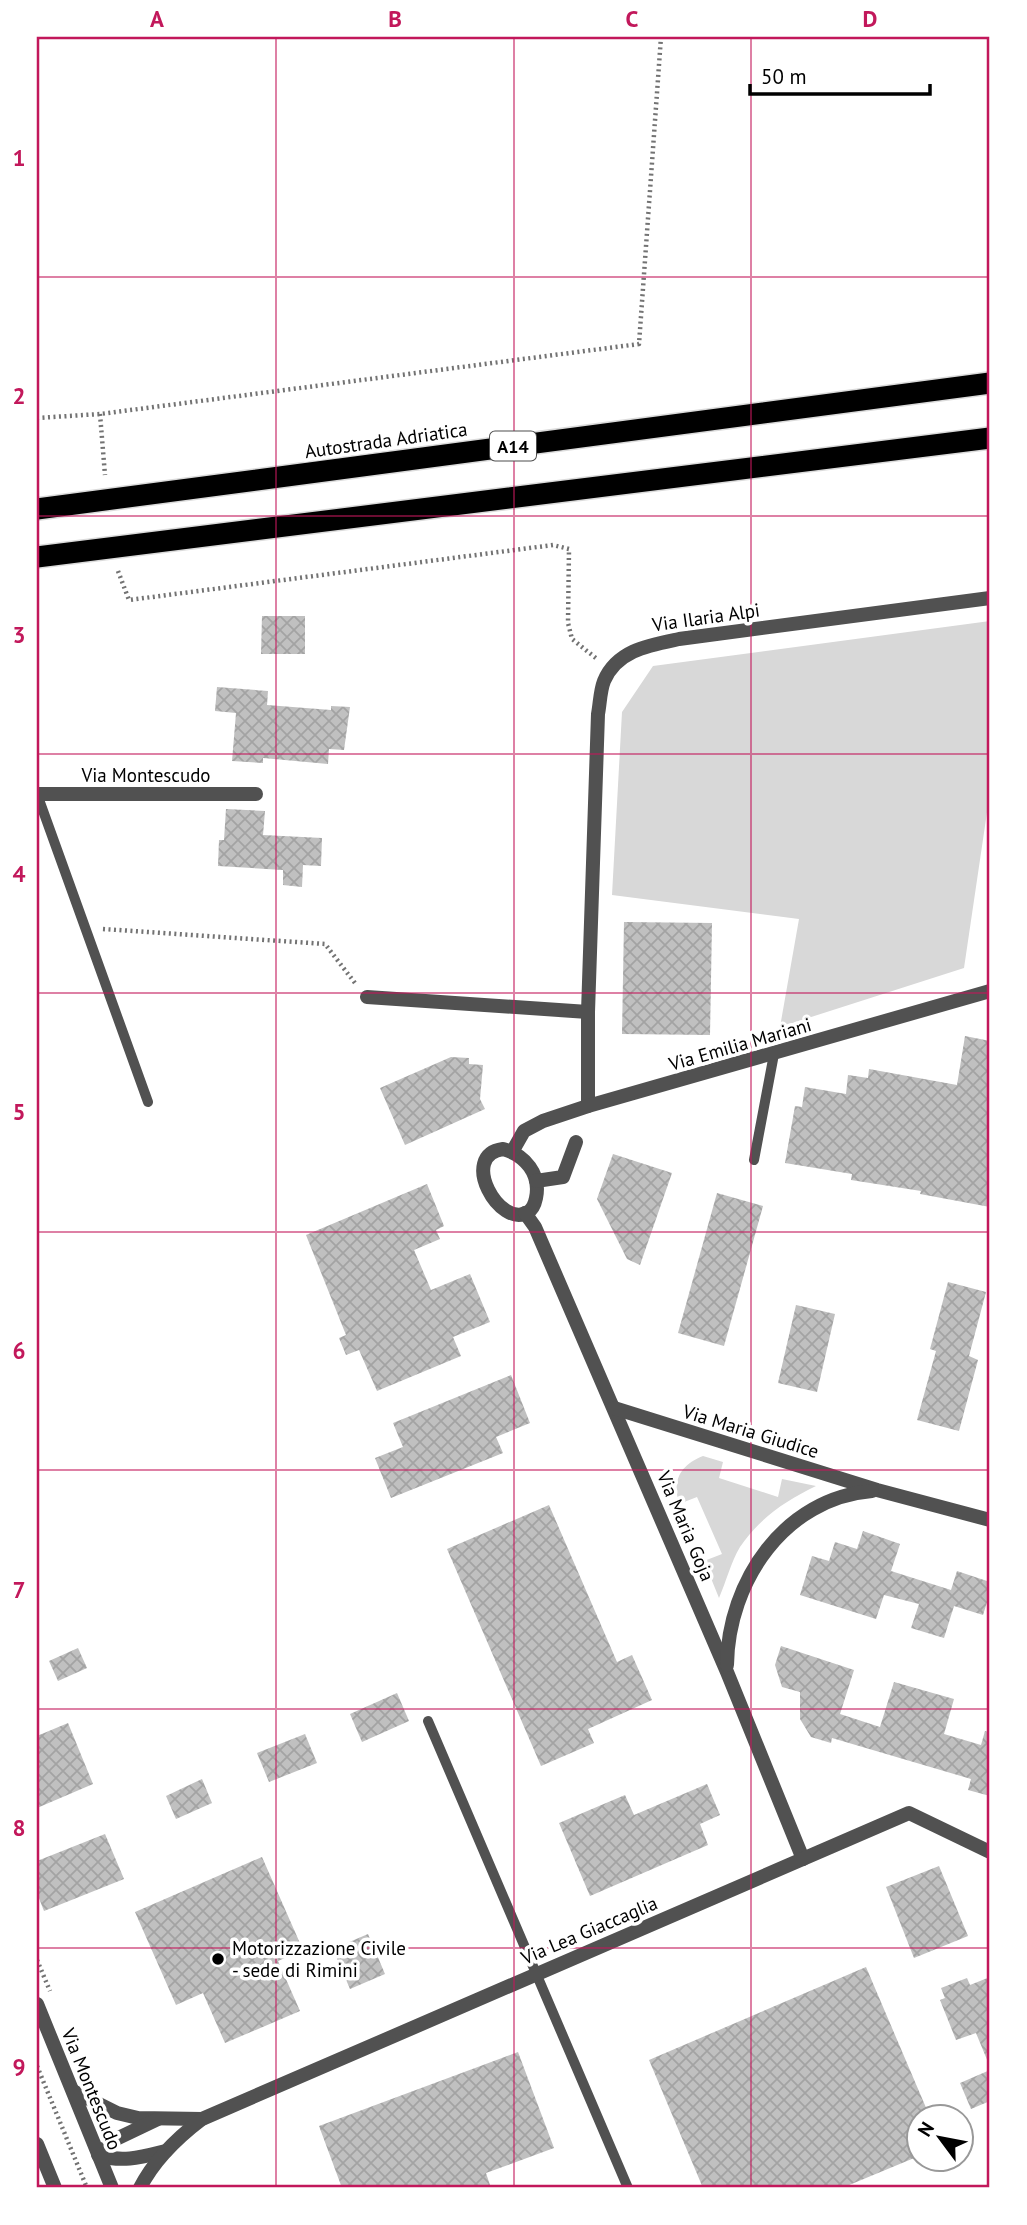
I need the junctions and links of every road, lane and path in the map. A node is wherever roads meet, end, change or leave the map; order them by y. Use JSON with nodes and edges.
{"nodes":[{"id":1,"x":661,"y":37,"type":"edge"},
{"id":2,"x":990,"y":383,"type":"edge"},
{"id":3,"x":100,"y":414,"type":"junction"},
{"id":4,"x":37,"y":418,"type":"edge"},
{"id":5,"x":990,"y":438,"type":"edge"},
{"id":6,"x":105,"y":475,"type":"dead end"},
{"id":7,"x":37,"y":509,"type":"edge"},
{"id":8,"x":37,"y":557,"type":"edge"},
{"id":9,"x":118,"y":571,"type":"dead end"},
{"id":10,"x":990,"y":598,"type":"edge"},
{"id":11,"x":611,"y":670,"type":"junction"},
{"id":12,"x":37,"y":794,"type":"edge"},
{"id":13,"x":256,"y":794,"type":"dead end"},
{"id":14,"x":85,"y":928,"type":"junction"},
{"id":15,"x":990,"y":991,"type":"edge"},
{"id":16,"x":367,"y":997,"type":"joint"},
{"id":17,"x":587,"y":1012,"type":"junction"},
{"id":18,"x":774,"y":1055,"type":"junction"},
{"id":19,"x":148,"y":1102,"type":"dead end"},
{"id":20,"x":588,"y":1106,"type":"junction"},
{"id":21,"x":576,"y":1142,"type":"dead end"},
{"id":22,"x":512,"y":1152,"type":"junction"},
{"id":23,"x":754,"y":1160,"type":"dead end"},
{"id":24,"x":536,"y":1181,"type":"junction"},
{"id":25,"x":525,"y":1213,"type":"junction"},
{"id":26,"x":614,"y":1408,"type":"junction"},
{"id":27,"x":877,"y":1490,"type":"junction"},
{"id":28,"x":990,"y":1520,"type":"edge"},
{"id":29,"x":727,"y":1672,"type":"junction"},
{"id":30,"x":428,"y":1721,"type":"dead end"},
{"id":31,"x":990,"y":1852,"type":"edge"},
{"id":32,"x":803,"y":1859,"type":"junction"},
{"id":33,"x":37,"y":1960,"type":"edge"},
{"id":34,"x":536,"y":1974,"type":"junction"},
{"id":35,"x":54,"y":2001,"type":"dead end"},
{"id":36,"x":37,"y":2004,"type":"edge"},
{"id":37,"x":37,"y":2067,"type":"edge"},
{"id":38,"x":73,"y":2091,"type":"junction"},
{"id":39,"x":158,"y":2119,"type":"junction"},
{"id":40,"x":202,"y":2119,"type":"junction"},
{"id":41,"x":37,"y":2144,"type":"edge"},
{"id":42,"x":166,"y":2151,"type":"junction"},
{"id":43,"x":99,"y":2155,"type":"junction"},
{"id":44,"x":55,"y":2188,"type":"edge"},
{"id":45,"x":87,"y":2188,"type":"edge"},
{"id":46,"x":112,"y":2188,"type":"edge"},
{"id":47,"x":141,"y":2188,"type":"edge"},
{"id":48,"x":628,"y":2188,"type":"edge"}],
"edges":[{"from":1,"to":3,"type":"path"},
{"from":2,"to":7,"type":"highway","name":"Autostrada Adriatica","number":"A14"},
{"from":3,"to":4,"type":"path"},
{"from":3,"to":6,"type":"path"},
{"from":5,"to":8,"type":"highway"},
{"from":9,"to":11,"type":"path"},
{"from":10,"to":11,"type":"street","name":"Via Ilaria Alpi"},
{"from":11,"to":17,"type":"street"},
{"from":12,"to":13,"type":"street","name":"Via Montescudo"},
{"from":12,"to":14,"type":"lane"},
{"from":14,"to":16,"type":"path"},
{"from":14,"to":19,"type":"lane"},
{"from":15,"to":18,"type":"street","name":"Via Emilia Mariani"},
{"from":16,"to":17,"type":"street"},
{"from":17,"to":20,"type":"street"},
{"from":18,"to":20,"type":"street","name":"Via Emilia Mariani"},
{"from":18,"to":23,"type":"lane"},
{"from":20,"to":22,"type":"street","name":"Via Emilia Mariani"},
{"from":21,"to":24,"type":"street"},
{"from":22,"to":24,"type":"street"},
{"from":22,"to":25,"type":"street"},
{"from":24,"to":25,"type":"street"},
{"from":25,"to":26,"type":"street","name":"Via Maria Goja"},
{"from":26,"to":27,"type":"street","name":"Via Maria Giudice"},
{"from":26,"to":29,"type":"street","name":"Via Maria Goja"},
{"from":27,"to":28,"type":"street","name":"Via Maria Giudice"},
{"from":27,"to":29,"type":"street","name":"Via Maria Giudice"},
{"from":29,"to":32,"type":"street","name":"Via Maria Goja"},
{"from":30,"to":34,"type":"lane"},
{"from":31,"to":32,"type":"street","name":"Via Lea Giaccaglia"},
{"from":32,"to":34,"type":"street","name":"Via Lea Giaccaglia"},
{"from":33,"to":35,"type":"path"},
{"from":34,"to":40,"type":"street","name":"Via Lea Giaccaglia"},
{"from":34,"to":48,"type":"lane"},
{"from":36,"to":38,"type":"street","name":"Via Montescudo"},
{"from":37,"to":45,"type":"path"},
{"from":38,"to":39,"type":"street","name":"Via Lea Giaccaglia"},
{"from":38,"to":43,"type":"street","name":"Via Montescudo"},
{"from":39,"to":40,"type":"street","name":"Via Lea Giaccaglia"},
{"from":39,"to":43,"type":"street","name":"Via Lea Giaccaglia"},
{"from":40,"to":42,"type":"street","name":"Via Lea Giaccaglia"},
{"from":41,"to":44,"type":"street"},
{"from":42,"to":43,"type":"street","name":"Via Lea Giaccaglia"},
{"from":42,"to":47,"type":"street","name":"Via Lea Giaccaglia"},
{"from":43,"to":46,"type":"street","name":"Via Montescudo"}]}
